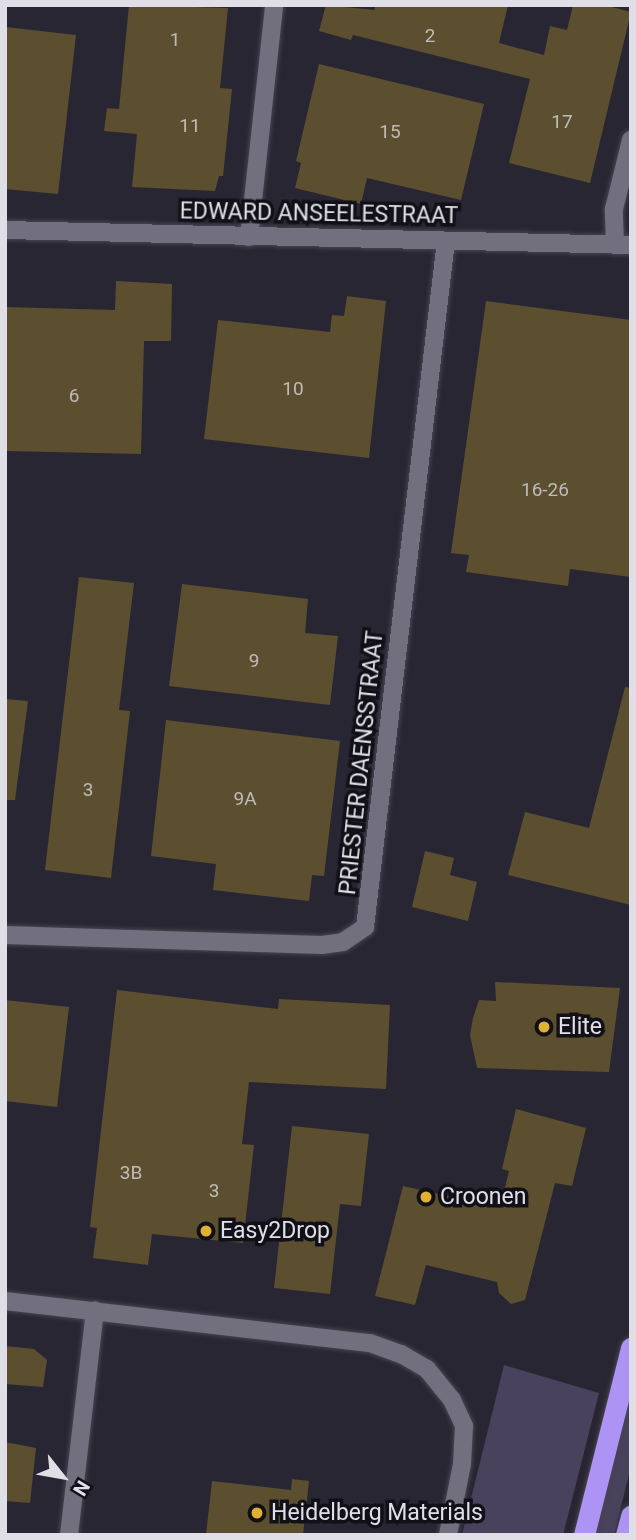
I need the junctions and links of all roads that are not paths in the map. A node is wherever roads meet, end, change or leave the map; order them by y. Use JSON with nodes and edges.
{"nodes":[{"id":1,"x":274,"y":5,"type":"edge"},
{"id":2,"x":631,"y":140,"type":"edge"},
{"id":3,"x":5,"y":230,"type":"edge"},
{"id":4,"x":249,"y":237,"type":"junction"},
{"id":5,"x":446,"y":241,"type":"junction"},
{"id":6,"x":623,"y":245,"type":"edge"},
{"id":7,"x":5,"y":936,"type":"edge"},
{"id":8,"x":5,"y":1301,"type":"edge"},
{"id":9,"x":95,"y":1311,"type":"junction"},
{"id":10,"x":631,"y":1348,"type":"edge"},
{"id":11,"x":631,"y":1516,"type":"edge"},
{"id":12,"x":69,"y":1535,"type":"edge"},
{"id":13,"x":448,"y":1535,"type":"edge"},
{"id":14,"x":584,"y":1535,"type":"edge"},
{"id":15,"x":626,"y":1535,"type":"edge"}],
"edges":[{"from":1,"to":4,"type":"street"},
{"from":2,"to":6,"type":"street"},
{"from":3,"to":4,"type":"street","name":"EDWARD ANSEELESTRAAT"},
{"from":4,"to":5,"type":"street","name":"EDWARD ANSEELESTRAAT"},
{"from":5,"to":6,"type":"street","name":"EDWARD ANSEELESTRAAT"},
{"from":5,"to":7,"type":"street","name":"PRIESTER DAENSSTRAAT"},
{"from":8,"to":9,"type":"street"},
{"from":9,"to":12,"type":"street"},
{"from":9,"to":13,"type":"street"},
{"from":10,"to":14,"type":"highway"},
{"from":11,"to":15,"type":"highway"}]}
